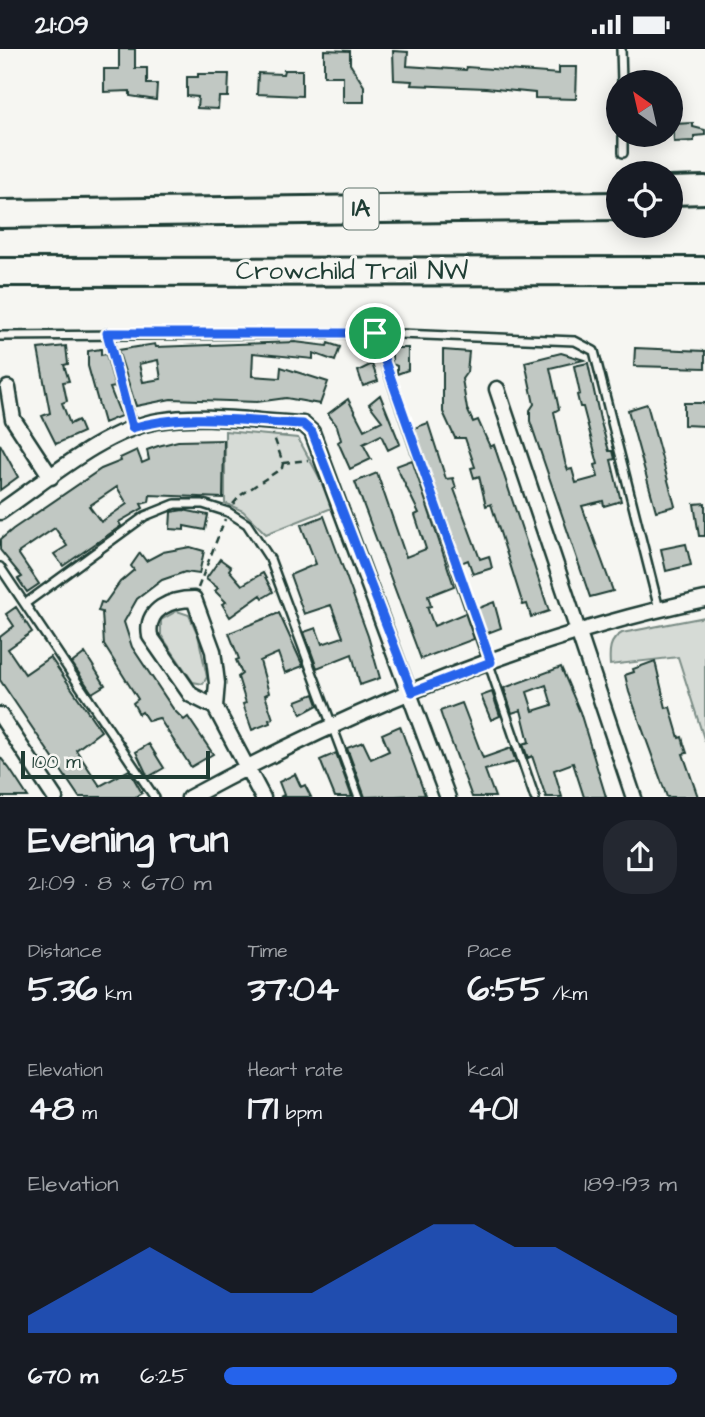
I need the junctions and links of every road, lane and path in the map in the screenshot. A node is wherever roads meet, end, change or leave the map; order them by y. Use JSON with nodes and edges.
{"nodes":[{"id":1,"x":621,"y":49,"type":"edge"},
{"id":2,"x":622,"y":70,"type":"edge"},
{"id":3,"x":623,"y":147,"type":"edge"},
{"id":4,"x":623,"y":153,"type":"dead end"},
{"id":5,"x":705,"y":190,"type":"edge"},
{"id":6,"x":683,"y":191,"type":"edge"},
{"id":7,"x":606,"y":193,"type":"edge"},
{"id":8,"x":532,"y":206,"type":"junction"},
{"id":9,"x":606,"y":206,"type":"edge"},
{"id":10,"x":683,"y":206,"type":"edge"},
{"id":11,"x":705,"y":206,"type":"edge"},
{"id":12,"x":0,"y":214,"type":"edge"},
{"id":13,"x":705,"y":271,"type":"edge"},
{"id":14,"x":0,"y":272,"type":"edge"},
{"id":15,"x":107,"y":333,"type":"junction"},
{"id":16,"x":375,"y":333,"type":"junction"},
{"id":17,"x":0,"y":336,"type":"edge"},
{"id":18,"x":8,"y":388,"type":"dead end"},
{"id":19,"x":497,"y":389,"type":"dead end"},
{"id":20,"x":273,"y":423,"type":"junction"},
{"id":21,"x":132,"y":428,"type":"junction"},
{"id":22,"x":51,"y":477,"type":"junction"},
{"id":23,"x":0,"y":512,"type":"edge"},
{"id":24,"x":228,"y":512,"type":"junction"},
{"id":25,"x":0,"y":567,"type":"edge"},
{"id":26,"x":194,"y":599,"type":"junction"},
{"id":27,"x":705,"y":599,"type":"edge"},
{"id":28,"x":26,"y":603,"type":"junction"},
{"id":29,"x":659,"y":609,"type":"junction"},
{"id":30,"x":579,"y":631,"type":"junction"},
{"id":31,"x":491,"y":662,"type":"junction"},
{"id":32,"x":412,"y":692,"type":"junction"},
{"id":33,"x":215,"y":707,"type":"junction"},
{"id":34,"x":0,"y":715,"type":"edge"},
{"id":35,"x":332,"y":727,"type":"junction"},
{"id":36,"x":246,"y":767,"type":"junction"},
{"id":37,"x":55,"y":797,"type":"edge"},
{"id":38,"x":155,"y":797,"type":"edge"},
{"id":39,"x":189,"y":797,"type":"edge"},
{"id":40,"x":263,"y":797,"type":"edge"},
{"id":41,"x":359,"y":797,"type":"edge"},
{"id":42,"x":448,"y":797,"type":"edge"},
{"id":43,"x":535,"y":797,"type":"edge"},
{"id":44,"x":634,"y":797,"type":"edge"}],
"edges":[{"from":1,"to":2,"type":"lane"},
{"from":3,"to":4,"type":"lane"},
{"from":5,"to":6,"type":"highway"},
{"from":7,"to":8,"type":"highway"},
{"from":8,"to":9,"type":"highway","number":"1A"},
{"from":8,"to":12,"type":"highway","number":"1A"},
{"from":10,"to":11,"type":"highway"},
{"from":13,"to":14,"type":"highway","name":"Crowchild Trail NW"},
{"from":15,"to":16,"type":"lane"},
{"from":15,"to":17,"type":"lane"},
{"from":15,"to":21,"type":"lane"},
{"from":16,"to":29,"type":"lane"},
{"from":16,"to":31,"type":"lane"},
{"from":18,"to":22,"type":"street"},
{"from":19,"to":30,"type":"street"},
{"from":20,"to":21,"type":"street"},
{"from":20,"to":24,"type":"path"},
{"from":20,"to":32,"type":"street"},
{"from":21,"to":22,"type":"street"},
{"from":22,"to":23,"type":"street"},
{"from":24,"to":26,"type":"path"},
{"from":24,"to":28,"type":"lane"},
{"from":24,"to":35,"type":"lane"},
{"from":25,"to":28,"type":"lane"},
{"from":26,"to":33,"type":"street"},
{"from":26,"to":33,"type":"street"},
{"from":27,"to":29,"type":"street"},
{"from":28,"to":38,"type":"lane"},
{"from":29,"to":30,"type":"street"},
{"from":30,"to":31,"type":"street"},
{"from":30,"to":44,"type":"street"},
{"from":31,"to":32,"type":"street"},
{"from":31,"to":43,"type":"lane"},
{"from":32,"to":35,"type":"street"},
{"from":32,"to":42,"type":"street"},
{"from":33,"to":36,"type":"street"},
{"from":34,"to":37,"type":"street"},
{"from":35,"to":36,"type":"street"},
{"from":35,"to":41,"type":"lane"},
{"from":36,"to":39,"type":"street"},
{"from":36,"to":40,"type":"street"}]}
